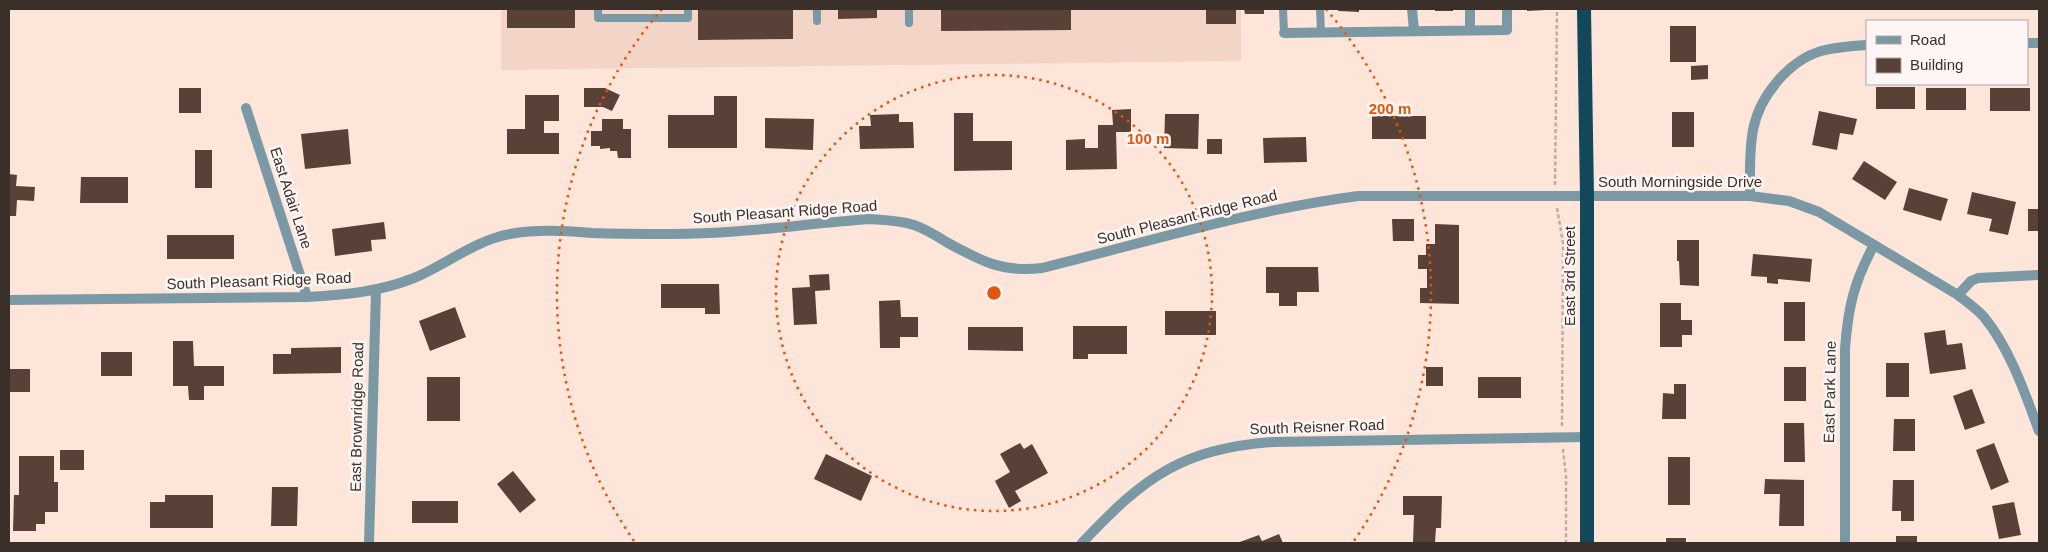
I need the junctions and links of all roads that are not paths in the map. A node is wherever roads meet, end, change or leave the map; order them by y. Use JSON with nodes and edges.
{"nodes":[{"id":1,"x":598,"y":9,"type":"edge"},
{"id":2,"x":688,"y":9,"type":"edge"},
{"id":3,"x":817,"y":9,"type":"edge"},
{"id":4,"x":909,"y":9,"type":"edge"},
{"id":5,"x":1283,"y":9,"type":"edge"},
{"id":6,"x":1320,"y":9,"type":"edge"},
{"id":7,"x":1412,"y":9,"type":"edge"},
{"id":8,"x":1470,"y":9,"type":"edge"},
{"id":9,"x":1507,"y":9,"type":"edge"},
{"id":10,"x":1584,"y":9,"type":"edge"},
{"id":11,"x":817,"y":21,"type":"dead end"},
{"id":12,"x":909,"y":23,"type":"dead end"},
{"id":13,"x":1414,"y":30,"type":"junction"},
{"id":14,"x":1470,"y":30,"type":"junction"},
{"id":15,"x":1321,"y":32,"type":"junction"},
{"id":16,"x":1284,"y":33,"type":"joint"},
{"id":17,"x":1866,"y":45,"type":"edge"},
{"id":18,"x":246,"y":108,"type":"dead end"},
{"id":19,"x":1750,"y":196,"type":"junction"},
{"id":20,"x":1587,"y":197,"type":"junction"},
{"id":21,"x":1874,"y":245,"type":"junction"},
{"id":22,"x":2039,"y":276,"type":"edge"},
{"id":23,"x":376,"y":291,"type":"junction"},
{"id":24,"x":1958,"y":295,"type":"junction"},
{"id":25,"x":307,"y":297,"type":"junction"},
{"id":26,"x":9,"y":300,"type":"edge"},
{"id":27,"x":2039,"y":431,"type":"edge"},
{"id":28,"x":1586,"y":437,"type":"junction"},
{"id":29,"x":369,"y":543,"type":"edge"},
{"id":30,"x":1082,"y":543,"type":"edge"},
{"id":31,"x":1587,"y":543,"type":"edge"},
{"id":32,"x":1845,"y":543,"type":"edge"}],
"edges":[{"from":1,"to":2,"type":"lane"},
{"from":3,"to":11,"type":"lane"},
{"from":4,"to":12,"type":"lane"},
{"from":5,"to":16,"type":"lane"},
{"from":6,"to":15,"type":"lane"},
{"from":7,"to":13,"type":"street"},
{"from":8,"to":14,"type":"street"},
{"from":9,"to":14,"type":"street"},
{"from":10,"to":20,"type":"highway","name":"East 3rd Street"},
{"from":13,"to":14,"type":"street"},
{"from":13,"to":15,"type":"street"},
{"from":15,"to":16,"type":"street"},
{"from":17,"to":19,"type":"street"},
{"from":18,"to":25,"type":"street","name":"East Adair Lane"},
{"from":19,"to":20,"type":"street","name":"South Morningside Drive"},
{"from":19,"to":21,"type":"street","name":"South Morningside Drive"},
{"from":20,"to":23,"type":"street","name":"South Pleasant Ridge Road"},
{"from":20,"to":28,"type":"highway","name":"East 3rd Street"},
{"from":21,"to":24,"type":"street","name":"South Morningside Drive"},
{"from":21,"to":32,"type":"street","name":"East Park Lane"},
{"from":22,"to":24,"type":"street"},
{"from":23,"to":25,"type":"street","name":"South Pleasant Ridge Road"},
{"from":23,"to":29,"type":"street","name":"East Brownridge Road"},
{"from":24,"to":27,"type":"street","name":"South Morningside Drive"},
{"from":25,"to":26,"type":"street","name":"South Pleasant Ridge Road"},
{"from":28,"to":30,"type":"street","name":"South Reisner Road"},
{"from":28,"to":31,"type":"highway","name":"East 3rd Street"}]}
